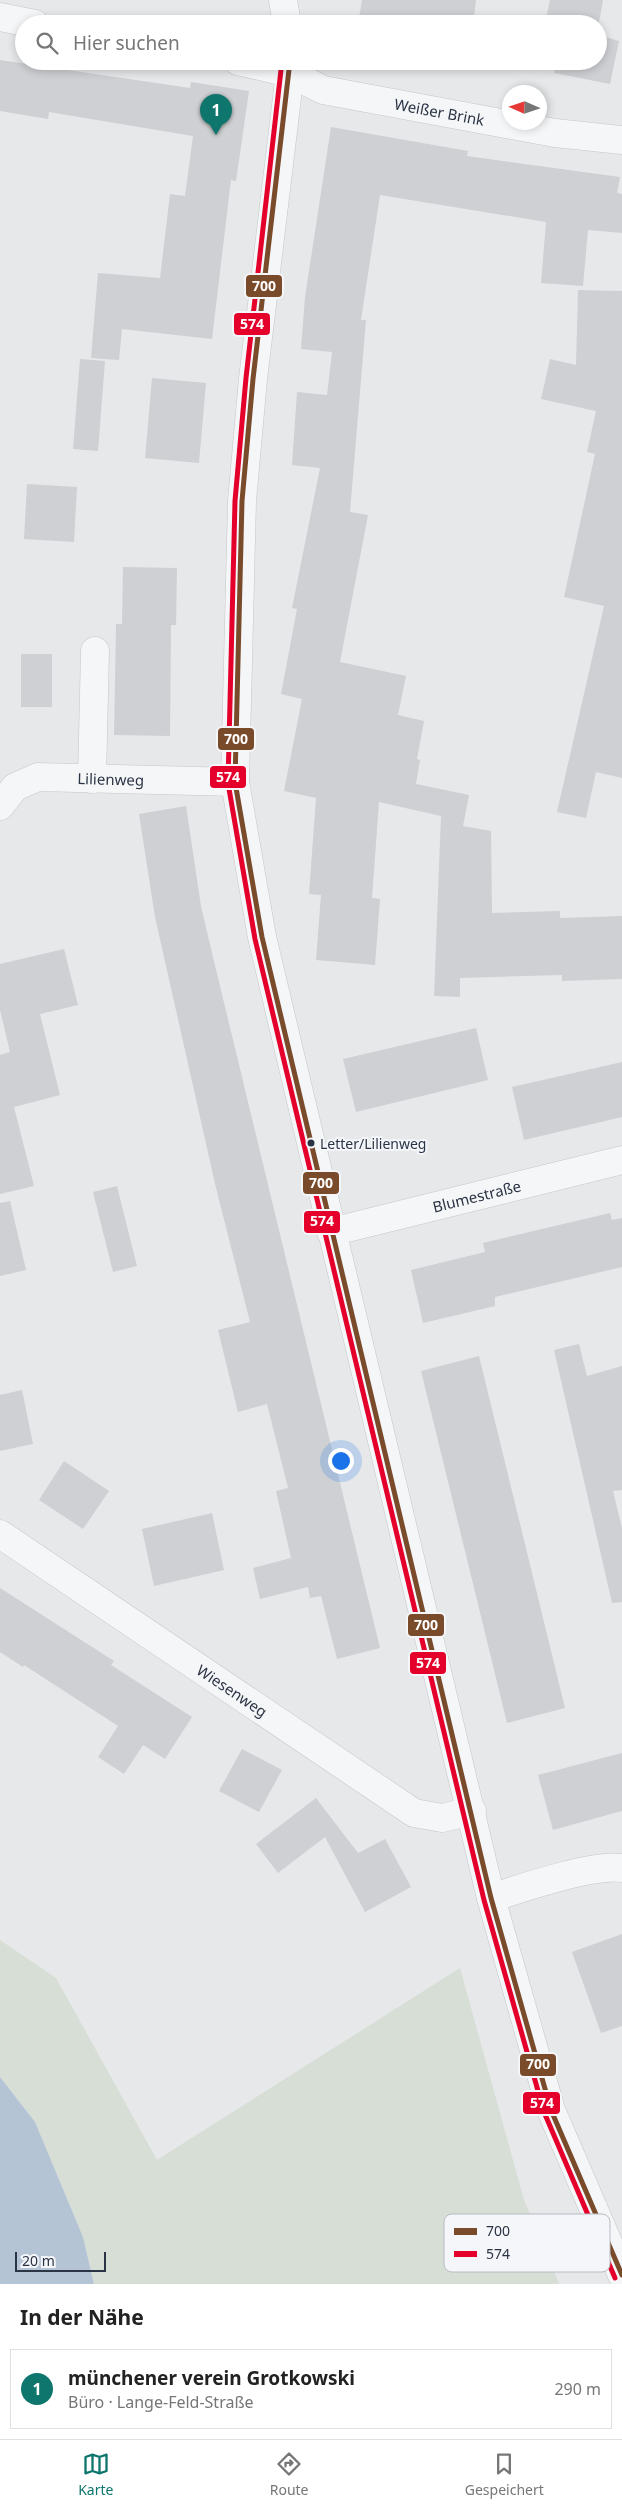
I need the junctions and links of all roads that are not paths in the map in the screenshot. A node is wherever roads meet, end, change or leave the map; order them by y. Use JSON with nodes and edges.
{"nodes":[{"id":1,"x":283,"y":0,"type":"edge"},
{"id":2,"x":286,"y":15,"type":"edge"},
{"id":3,"x":0,"y":17,"type":"edge"},
{"id":4,"x":15,"y":20,"type":"edge"},
{"id":5,"x":290,"y":70,"type":"edge"},
{"id":6,"x":294,"y":70,"type":"edge"},
{"id":7,"x":622,"y":140,"type":"edge"},
{"id":8,"x":95,"y":651,"type":"dead end"},
{"id":9,"x":92,"y":779,"type":"junction"},
{"id":10,"x":235,"y":782,"type":"junction"},
{"id":11,"x":0,"y":806,"type":"edge"},
{"id":12,"x":622,"y":1160,"type":"edge"},
{"id":13,"x":331,"y":1232,"type":"junction"},
{"id":14,"x":0,"y":1534,"type":"edge"},
{"id":15,"x":472,"y":1810,"type":"junction"},
{"id":16,"x":622,"y":1868,"type":"edge"},
{"id":17,"x":491,"y":1898,"type":"junction"},
{"id":18,"x":596,"y":2214,"type":"edge"},
{"id":19,"x":610,"y":2247,"type":"edge"},
{"id":20,"x":622,"y":2275,"type":"edge"}],
"edges":[{"from":1,"to":2,"type":"street"},
{"from":3,"to":4,"type":"street"},
{"from":5,"to":10,"type":"street"},
{"from":6,"to":7,"type":"street","name":"Weißer Brink"},
{"from":8,"to":9,"type":"street"},
{"from":9,"to":10,"type":"street","name":"Lilienweg"},
{"from":9,"to":11,"type":"street","name":"Lilienweg"},
{"from":10,"to":13,"type":"street"},
{"from":12,"to":13,"type":"street","name":"Blumestraße"},
{"from":13,"to":15,"type":"street"},
{"from":14,"to":15,"type":"street","name":"Wiesenweg"},
{"from":15,"to":17,"type":"street"},
{"from":16,"to":17,"type":"street"},
{"from":17,"to":18,"type":"street"},
{"from":19,"to":20,"type":"street"}]}
